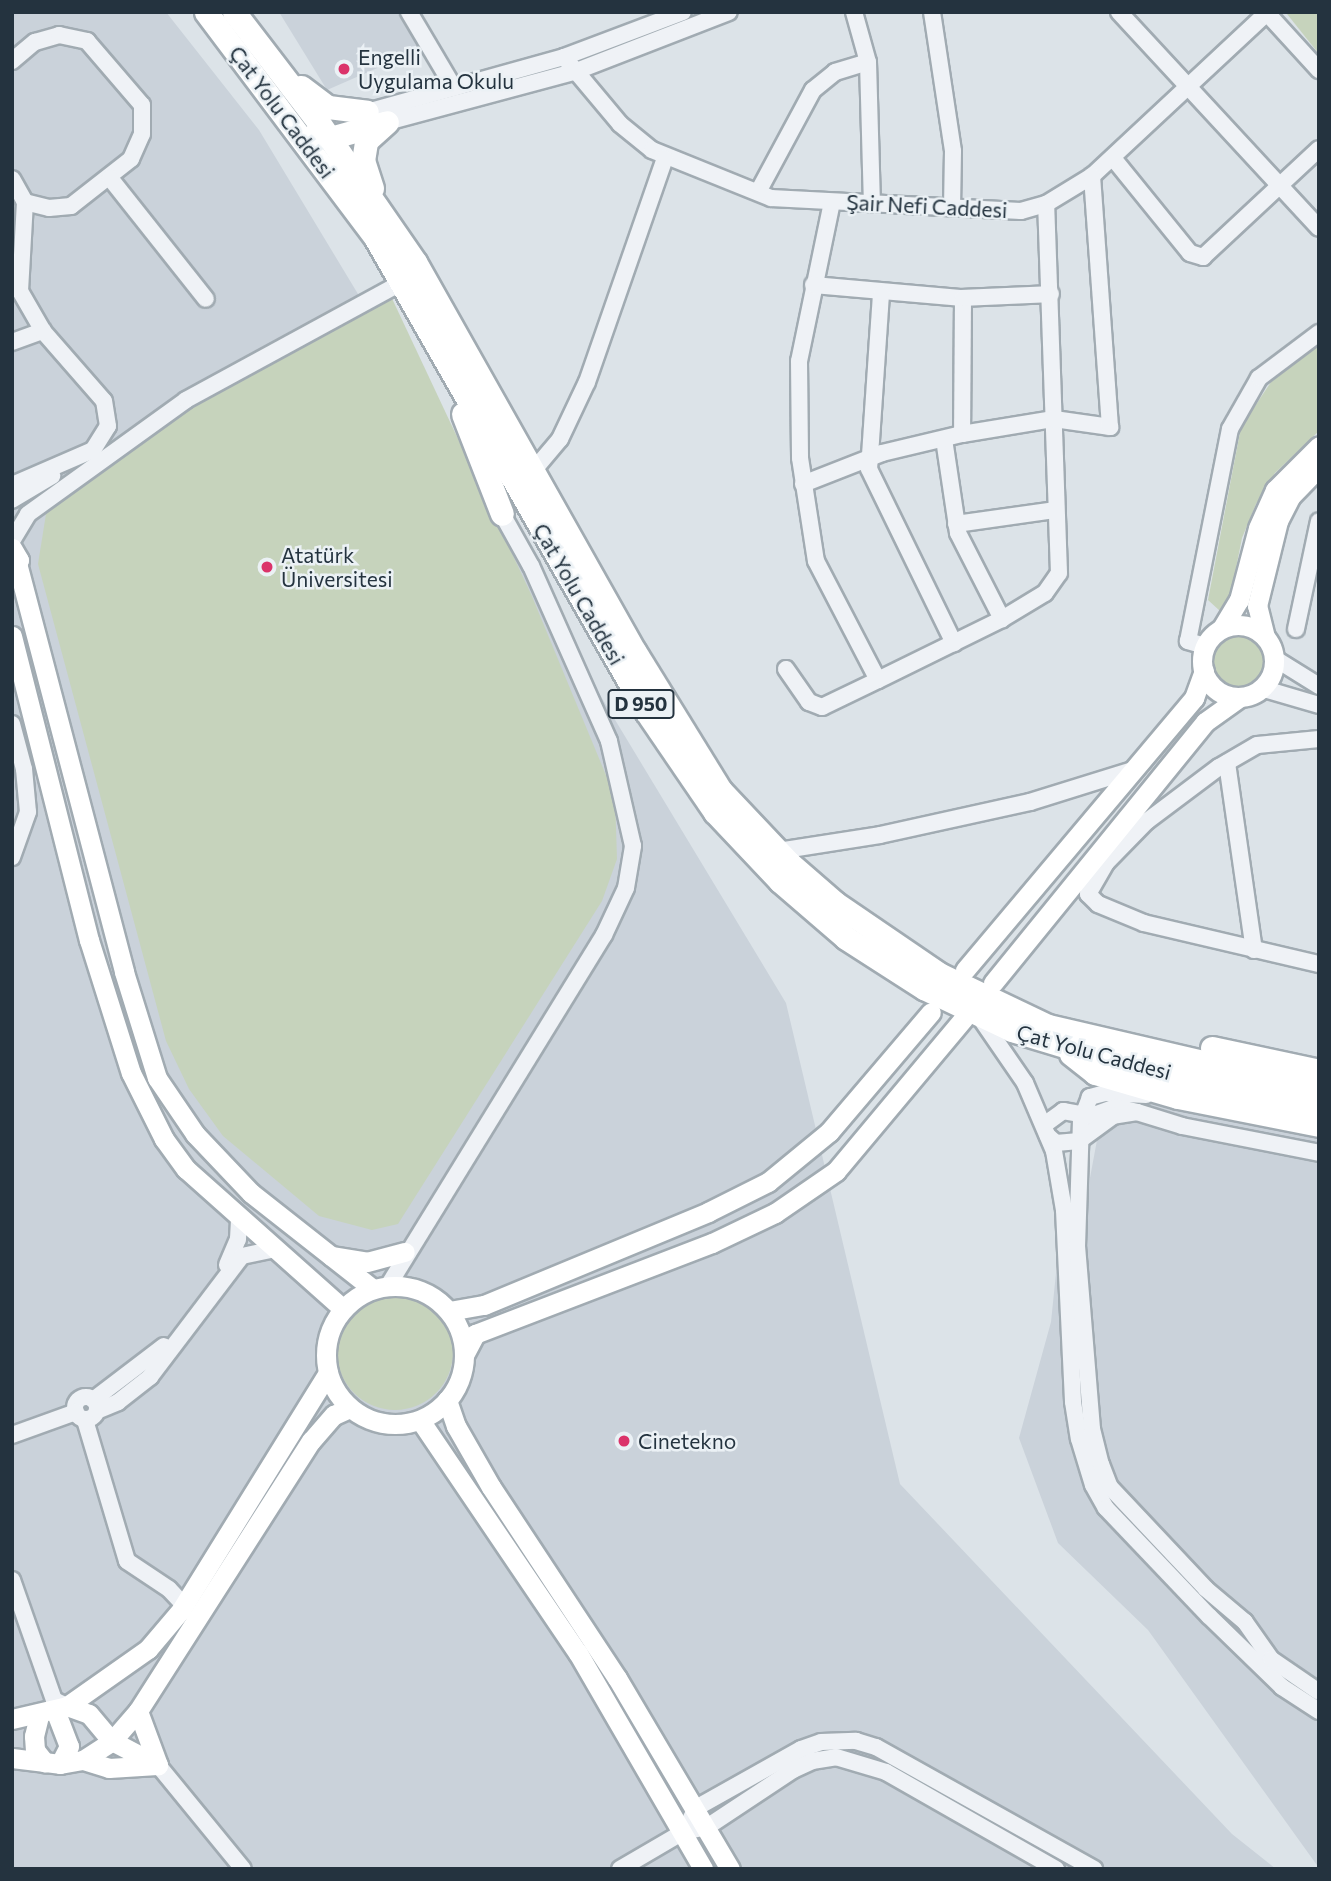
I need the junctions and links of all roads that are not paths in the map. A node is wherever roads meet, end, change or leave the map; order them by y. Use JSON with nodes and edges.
{"nodes":[{"id":1,"x":206,"y":12,"type":"edge"},
{"id":2,"x":234,"y":12,"type":"edge"},
{"id":3,"x":409,"y":12,"type":"edge"},
{"id":4,"x":684,"y":12,"type":"edge"},
{"id":5,"x":729,"y":12,"type":"edge"},
{"id":6,"x":854,"y":12,"type":"edge"},
{"id":7,"x":932,"y":12,"type":"edge"},
{"id":8,"x":1119,"y":12,"type":"edge"},
{"id":9,"x":1267,"y":13,"type":"edge"},
{"id":10,"x":564,"y":57,"type":"junction"},
{"id":11,"x":12,"y":61,"type":"edge"},
{"id":12,"x":868,"y":62,"type":"junction"},
{"id":13,"x":1319,"y":70,"type":"edge"},
{"id":14,"x":574,"y":72,"type":"junction"},
{"id":15,"x":285,"y":79,"type":"junction"},
{"id":16,"x":454,"y":88,"type":"junction"},
{"id":17,"x":1189,"y":88,"type":"junction"},
{"id":18,"x":377,"y":117,"type":"junction"},
{"id":19,"x":299,"y":130,"type":"junction"},
{"id":20,"x":330,"y":138,"type":"junction"},
{"id":21,"x":1319,"y":149,"type":"edge"},
{"id":22,"x":665,"y":158,"type":"junction"},
{"id":23,"x":1113,"y":158,"type":"junction"},
{"id":24,"x":1092,"y":176,"type":"junction"},
{"id":25,"x":110,"y":178,"type":"junction"},
{"id":26,"x":12,"y":179,"type":"edge"},
{"id":27,"x":1280,"y":186,"type":"junction"},
{"id":28,"x":758,"y":192,"type":"junction"},
{"id":29,"x":25,"y":202,"type":"junction"},
{"id":30,"x":832,"y":202,"type":"junction"},
{"id":31,"x":872,"y":204,"type":"junction"},
{"id":32,"x":1046,"y":204,"type":"junction"},
{"id":33,"x":952,"y":207,"type":"junction"},
{"id":34,"x":379,"y":209,"type":"junction"},
{"id":35,"x":1319,"y":228,"type":"edge"},
{"id":36,"x":402,"y":282,"type":"junction"},
{"id":37,"x":813,"y":285,"type":"junction"},
{"id":38,"x":881,"y":293,"type":"junction"},
{"id":39,"x":1051,"y":294,"type":"junction"},
{"id":40,"x":963,"y":298,"type":"junction"},
{"id":41,"x":206,"y":299,"type":"dead end"},
{"id":42,"x":43,"y":331,"type":"junction"},
{"id":43,"x":1319,"y":333,"type":"edge"},
{"id":44,"x":12,"y":342,"type":"edge"},
{"id":45,"x":439,"y":352,"type":"junction"},
{"id":46,"x":1055,"y":419,"type":"junction"},
{"id":47,"x":962,"y":434,"type":"junction"},
{"id":48,"x":944,"y":439,"type":"junction"},
{"id":49,"x":1319,"y":446,"type":"edge"},
{"id":50,"x":868,"y":458,"type":"junction"},
{"id":51,"x":67,"y":461,"type":"junction"},
{"id":52,"x":1319,"y":467,"type":"edge"},
{"id":53,"x":533,"y":471,"type":"junction"},
{"id":54,"x":803,"y":484,"type":"junction"},
{"id":55,"x":12,"y":485,"type":"edge"},
{"id":56,"x":12,"y":500,"type":"edge"},
{"id":57,"x":1056,"y":510,"type":"junction"},
{"id":58,"x":502,"y":514,"type":"joint"},
{"id":59,"x":1319,"y":521,"type":"edge"},
{"id":60,"x":956,"y":524,"type":"junction"},
{"id":61,"x":12,"y":541,"type":"edge"},
{"id":62,"x":1314,"y":555,"type":"edge"},
{"id":63,"x":14,"y":563,"type":"edge"},
{"id":64,"x":1002,"y":619,"type":"junction"},
{"id":65,"x":1222,"y":628,"type":"junction"},
{"id":66,"x":1296,"y":629,"type":"dead end"},
{"id":67,"x":12,"y":636,"type":"edge"},
{"id":68,"x":1265,"y":637,"type":"junction"},
{"id":69,"x":954,"y":643,"type":"junction"},
{"id":70,"x":1205,"y":646,"type":"junction"},
{"id":71,"x":1274,"y":658,"type":"junction"},
{"id":72,"x":786,"y":669,"type":"dead end"},
{"id":73,"x":1203,"y":671,"type":"junction"},
{"id":74,"x":878,"y":680,"type":"junction"},
{"id":75,"x":1319,"y":686,"type":"edge"},
{"id":76,"x":1261,"y":688,"type":"junction"},
{"id":77,"x":1240,"y":697,"type":"junction"},
{"id":78,"x":1319,"y":705,"type":"edge"},
{"id":79,"x":12,"y":724,"type":"edge"},
{"id":80,"x":1319,"y":738,"type":"edge"},
{"id":81,"x":1227,"y":762,"type":"junction"},
{"id":82,"x":1135,"y":769,"type":"junction"},
{"id":83,"x":778,"y":852,"type":"junction"},
{"id":84,"x":12,"y":857,"type":"edge"},
{"id":85,"x":1254,"y":950,"type":"junction"},
{"id":86,"x":1319,"y":964,"type":"edge"},
{"id":87,"x":965,"y":970,"type":"dead end"},
{"id":88,"x":993,"y":983,"type":"dead end"},
{"id":89,"x":931,"y":1012,"type":"dead end"},
{"id":90,"x":971,"y":1016,"type":"junction"},
{"id":91,"x":1032,"y":1018,"type":"junction"},
{"id":92,"x":1060,"y":1045,"type":"junction"},
{"id":93,"x":1319,"y":1071,"type":"edge"},
{"id":94,"x":1319,"y":1089,"type":"edge"},
{"id":95,"x":1178,"y":1097,"type":"junction"},
{"id":96,"x":1319,"y":1105,"type":"edge"},
{"id":97,"x":1137,"y":1112,"type":"junction"},
{"id":98,"x":1082,"y":1113,"type":"junction"},
{"id":99,"x":1319,"y":1125,"type":"edge"},
{"id":100,"x":1046,"y":1131,"type":"junction"},
{"id":101,"x":1079,"y":1141,"type":"junction"},
{"id":102,"x":1319,"y":1153,"type":"edge"},
{"id":103,"x":239,"y":1217,"type":"junction"},
{"id":104,"x":274,"y":1249,"type":"junction"},
{"id":105,"x":405,"y":1252,"type":"junction"},
{"id":106,"x":330,"y":1255,"type":"junction"},
{"id":107,"x":380,"y":1287,"type":"junction"},
{"id":108,"x":343,"y":1309,"type":"junction"},
{"id":109,"x":449,"y":1311,"type":"junction"},
{"id":110,"x":464,"y":1355,"type":"junction"},
{"id":111,"x":328,"y":1373,"type":"junction"},
{"id":112,"x":447,"y":1400,"type":"junction"},
{"id":113,"x":351,"y":1408,"type":"junction"},
{"id":114,"x":88,"y":1411,"type":"junction"},
{"id":115,"x":420,"y":1420,"type":"junction"},
{"id":116,"x":12,"y":1435,"type":"edge"},
{"id":117,"x":12,"y":1580,"type":"edge"},
{"id":118,"x":184,"y":1605,"type":"junction"},
{"id":119,"x":1238,"y":1616,"type":"junction"},
{"id":120,"x":1221,"y":1629,"type":"junction"},
{"id":121,"x":1249,"y":1629,"type":"junction"},
{"id":122,"x":1234,"y":1641,"type":"junction"},
{"id":123,"x":1319,"y":1692,"type":"edge"},
{"id":124,"x":54,"y":1708,"type":"junction"},
{"id":125,"x":1319,"y":1711,"type":"edge"},
{"id":126,"x":138,"y":1712,"type":"junction"},
{"id":127,"x":12,"y":1719,"type":"edge"},
{"id":128,"x":112,"y":1741,"type":"junction"},
{"id":129,"x":12,"y":1758,"type":"edge"},
{"id":130,"x":83,"y":1760,"type":"junction"},
{"id":131,"x":52,"y":1763,"type":"junction"},
{"id":132,"x":158,"y":1765,"type":"junction"},
{"id":133,"x":696,"y":1808,"type":"junction"},
{"id":134,"x":707,"y":1827,"type":"junction"},
{"id":135,"x":682,"y":1832,"type":"junction"},
{"id":136,"x":243,"y":1869,"type":"edge"},
{"id":137,"x":620,"y":1869,"type":"edge"},
{"id":138,"x":703,"y":1869,"type":"edge"},
{"id":139,"x":730,"y":1869,"type":"edge"},
{"id":140,"x":1056,"y":1869,"type":"edge"},
{"id":141,"x":1094,"y":1869,"type":"edge"}],
"edges":[{"from":1,"to":19,"type":"highway","name":"Çat Yolu Caddesi","number":"D 950"},
{"from":2,"to":15,"type":"highway","name":"Çat Yolu Caddesi","number":"D 950"},
{"from":3,"to":16,"type":"street"},
{"from":4,"to":10,"type":"street"},
{"from":5,"to":14,"type":"street"},
{"from":6,"to":12,"type":"street"},
{"from":7,"to":33,"type":"street"},
{"from":8,"to":17,"type":"street"},
{"from":9,"to":13,"type":"street"},
{"from":9,"to":17,"type":"street","name":"Şair Nefi Caddesi"},
{"from":10,"to":14,"type":"street","name":"Şair Nefi Caddesi"},
{"from":10,"to":16,"type":"street"},
{"from":11,"to":25,"type":"street"},
{"from":12,"to":28,"type":"street"},
{"from":12,"to":31,"type":"street"},
{"from":14,"to":18,"type":"street"},
{"from":14,"to":22,"type":"street","name":"Şair Nefi Caddesi"},
{"from":15,"to":18,"type":"highway"},
{"from":15,"to":20,"type":"highway","name":"Çat Yolu Caddesi","number":"D 950"},
{"from":16,"to":18,"type":"street"},
{"from":17,"to":23,"type":"street","name":"Şair Nefi Caddesi"},
{"from":17,"to":27,"type":"street"},
{"from":18,"to":20,"type":"highway"},
{"from":18,"to":34,"type":"highway"},
{"from":19,"to":20,"type":"highway"},
{"from":19,"to":36,"type":"highway","name":"Çat Yolu Caddesi","number":"D 950"},
{"from":20,"to":34,"type":"highway","name":"Çat Yolu Caddesi","number":"D 950"},
{"from":21,"to":27,"type":"street"},
{"from":22,"to":28,"type":"street","name":"Şair Nefi Caddesi"},
{"from":22,"to":53,"type":"street"},
{"from":23,"to":24,"type":"street","name":"Şair Nefi Caddesi"},
{"from":23,"to":27,"type":"street"},
{"from":24,"to":32,"type":"street","name":"Şair Nefi Caddesi"},
{"from":24,"to":46,"type":"street"},
{"from":25,"to":29,"type":"street"},
{"from":25,"to":41,"type":"street"},
{"from":26,"to":29,"type":"street"},
{"from":27,"to":35,"type":"street"},
{"from":28,"to":30,"type":"street","name":"Şair Nefi Caddesi"},
{"from":29,"to":42,"type":"street"},
{"from":30,"to":31,"type":"street","name":"Şair Nefi Caddesi"},
{"from":30,"to":37,"type":"street"},
{"from":31,"to":33,"type":"street","name":"Şair Nefi Caddesi"},
{"from":32,"to":33,"type":"street","name":"Şair Nefi Caddesi"},
{"from":32,"to":39,"type":"street"},
{"from":34,"to":53,"type":"highway","name":"Çat Yolu Caddesi","number":"D 950"},
{"from":36,"to":45,"type":"highway","name":"Çat Yolu Caddesi","number":"D 950"},
{"from":36,"to":61,"type":"street"},
{"from":37,"to":38,"type":"street"},
{"from":37,"to":54,"type":"street"},
{"from":38,"to":40,"type":"street"},
{"from":38,"to":50,"type":"street"},
{"from":39,"to":40,"type":"street"},
{"from":39,"to":46,"type":"street"},
{"from":40,"to":47,"type":"street"},
{"from":42,"to":44,"type":"street"},
{"from":42,"to":51,"type":"street"},
{"from":43,"to":70,"type":"street"},
{"from":45,"to":58,"type":"highway"},
{"from":45,"to":90,"type":"highway","name":"Çat Yolu Caddesi","number":"D 950"},
{"from":46,"to":47,"type":"street"},
{"from":46,"to":57,"type":"street"},
{"from":47,"to":48,"type":"street"},
{"from":48,"to":50,"type":"street"},
{"from":48,"to":60,"type":"street"},
{"from":49,"to":65,"type":"main road"},
{"from":50,"to":54,"type":"street"},
{"from":50,"to":69,"type":"street"},
{"from":51,"to":55,"type":"street"},
{"from":51,"to":56,"type":"street"},
{"from":52,"to":68,"type":"main road"},
{"from":53,"to":83,"type":"highway","name":"Çat Yolu Caddesi","number":"D 950"},
{"from":54,"to":74,"type":"street"},
{"from":57,"to":60,"type":"street"},
{"from":57,"to":64,"type":"street"},
{"from":58,"to":105,"type":"street"},
{"from":59,"to":62,"type":"street"},
{"from":60,"to":64,"type":"street"},
{"from":62,"to":66,"type":"street"},
{"from":63,"to":106,"type":"main road"},
{"from":64,"to":69,"type":"street"},
{"from":65,"to":68,"type":"main road"},
{"from":65,"to":70,"type":"main road"},
{"from":67,"to":103,"type":"main road"},
{"from":68,"to":71,"type":"main road"},
{"from":69,"to":74,"type":"street"},
{"from":70,"to":73,"type":"main road"},
{"from":71,"to":75,"type":"street"},
{"from":71,"to":76,"type":"main road"},
{"from":72,"to":74,"type":"street"},
{"from":73,"to":77,"type":"main road"},
{"from":73,"to":82,"type":"main road"},
{"from":76,"to":77,"type":"main road"},
{"from":76,"to":78,"type":"street"},
{"from":77,"to":88,"type":"main road"},
{"from":79,"to":84,"type":"street"},
{"from":80,"to":81,"type":"street"},
{"from":81,"to":85,"type":"street"},
{"from":81,"to":85,"type":"street"},
{"from":82,"to":83,"type":"street"},
{"from":82,"to":87,"type":"main road"},
{"from":83,"to":91,"type":"highway","name":"Çat Yolu Caddesi","number":"D 950"},
{"from":85,"to":86,"type":"street"},
{"from":89,"to":109,"type":"main road"},
{"from":90,"to":92,"type":"highway","name":"Çat Yolu Caddesi","number":"D 950"},
{"from":90,"to":100,"type":"street"},
{"from":90,"to":110,"type":"main road"},
{"from":91,"to":93,"type":"highway"},
{"from":91,"to":94,"type":"highway","name":"Çat Yolu Caddesi","number":"D 950"},
{"from":92,"to":95,"type":"highway"},
{"from":92,"to":96,"type":"highway","name":"Çat Yolu Caddesi","number":"D 950"},
{"from":95,"to":98,"type":"street"},
{"from":95,"to":99,"type":"highway"},
{"from":97,"to":98,"type":"street"},
{"from":97,"to":101,"type":"street"},
{"from":97,"to":102,"type":"street"},
{"from":98,"to":100,"type":"street"},
{"from":98,"to":101,"type":"street"},
{"from":100,"to":101,"type":"street"},
{"from":100,"to":120,"type":"street"},
{"from":101,"to":119,"type":"street"},
{"from":103,"to":104,"type":"main road"},
{"from":103,"to":114,"type":"street"},
{"from":104,"to":108,"type":"main road"},
{"from":104,"to":114,"type":"street"},
{"from":105,"to":106,"type":"main road"},
{"from":105,"to":107,"type":"street"},
{"from":106,"to":107,"type":"main road"},
{"from":107,"to":108,"type":"main road"},
{"from":107,"to":109,"type":"main road"},
{"from":108,"to":111,"type":"main road"},
{"from":109,"to":110,"type":"main road"},
{"from":110,"to":112,"type":"main road"},
{"from":111,"to":113,"type":"main road"},
{"from":111,"to":118,"type":"main road"},
{"from":112,"to":115,"type":"main road"},
{"from":112,"to":133,"type":"main road"},
{"from":113,"to":115,"type":"main road"},
{"from":113,"to":126,"type":"main road"},
{"from":114,"to":116,"type":"street"},
{"from":114,"to":118,"type":"street"},
{"from":115,"to":135,"type":"main road"},
{"from":117,"to":124,"type":"street"},
{"from":118,"to":124,"type":"main road"},
{"from":119,"to":120,"type":"street"},
{"from":119,"to":121,"type":"street"},
{"from":120,"to":122,"type":"street"},
{"from":121,"to":122,"type":"street"},
{"from":121,"to":123,"type":"street"},
{"from":122,"to":125,"type":"street"},
{"from":124,"to":127,"type":"main road"},
{"from":124,"to":128,"type":"main road"},
{"from":124,"to":131,"type":"main road"},
{"from":124,"to":131,"type":"main road"},
{"from":126,"to":128,"type":"main road"},
{"from":126,"to":132,"type":"main road"},
{"from":128,"to":130,"type":"main road"},
{"from":128,"to":132,"type":"main road"},
{"from":129,"to":131,"type":"main road"},
{"from":130,"to":131,"type":"main road"},
{"from":130,"to":132,"type":"main road"},
{"from":132,"to":136,"type":"street"},
{"from":133,"to":134,"type":"main road"},
{"from":133,"to":135,"type":"street"},
{"from":133,"to":141,"type":"street"},
{"from":134,"to":135,"type":"street"},
{"from":134,"to":139,"type":"main road"},
{"from":134,"to":140,"type":"street"},
{"from":135,"to":137,"type":"street"},
{"from":135,"to":138,"type":"main road"}]}
